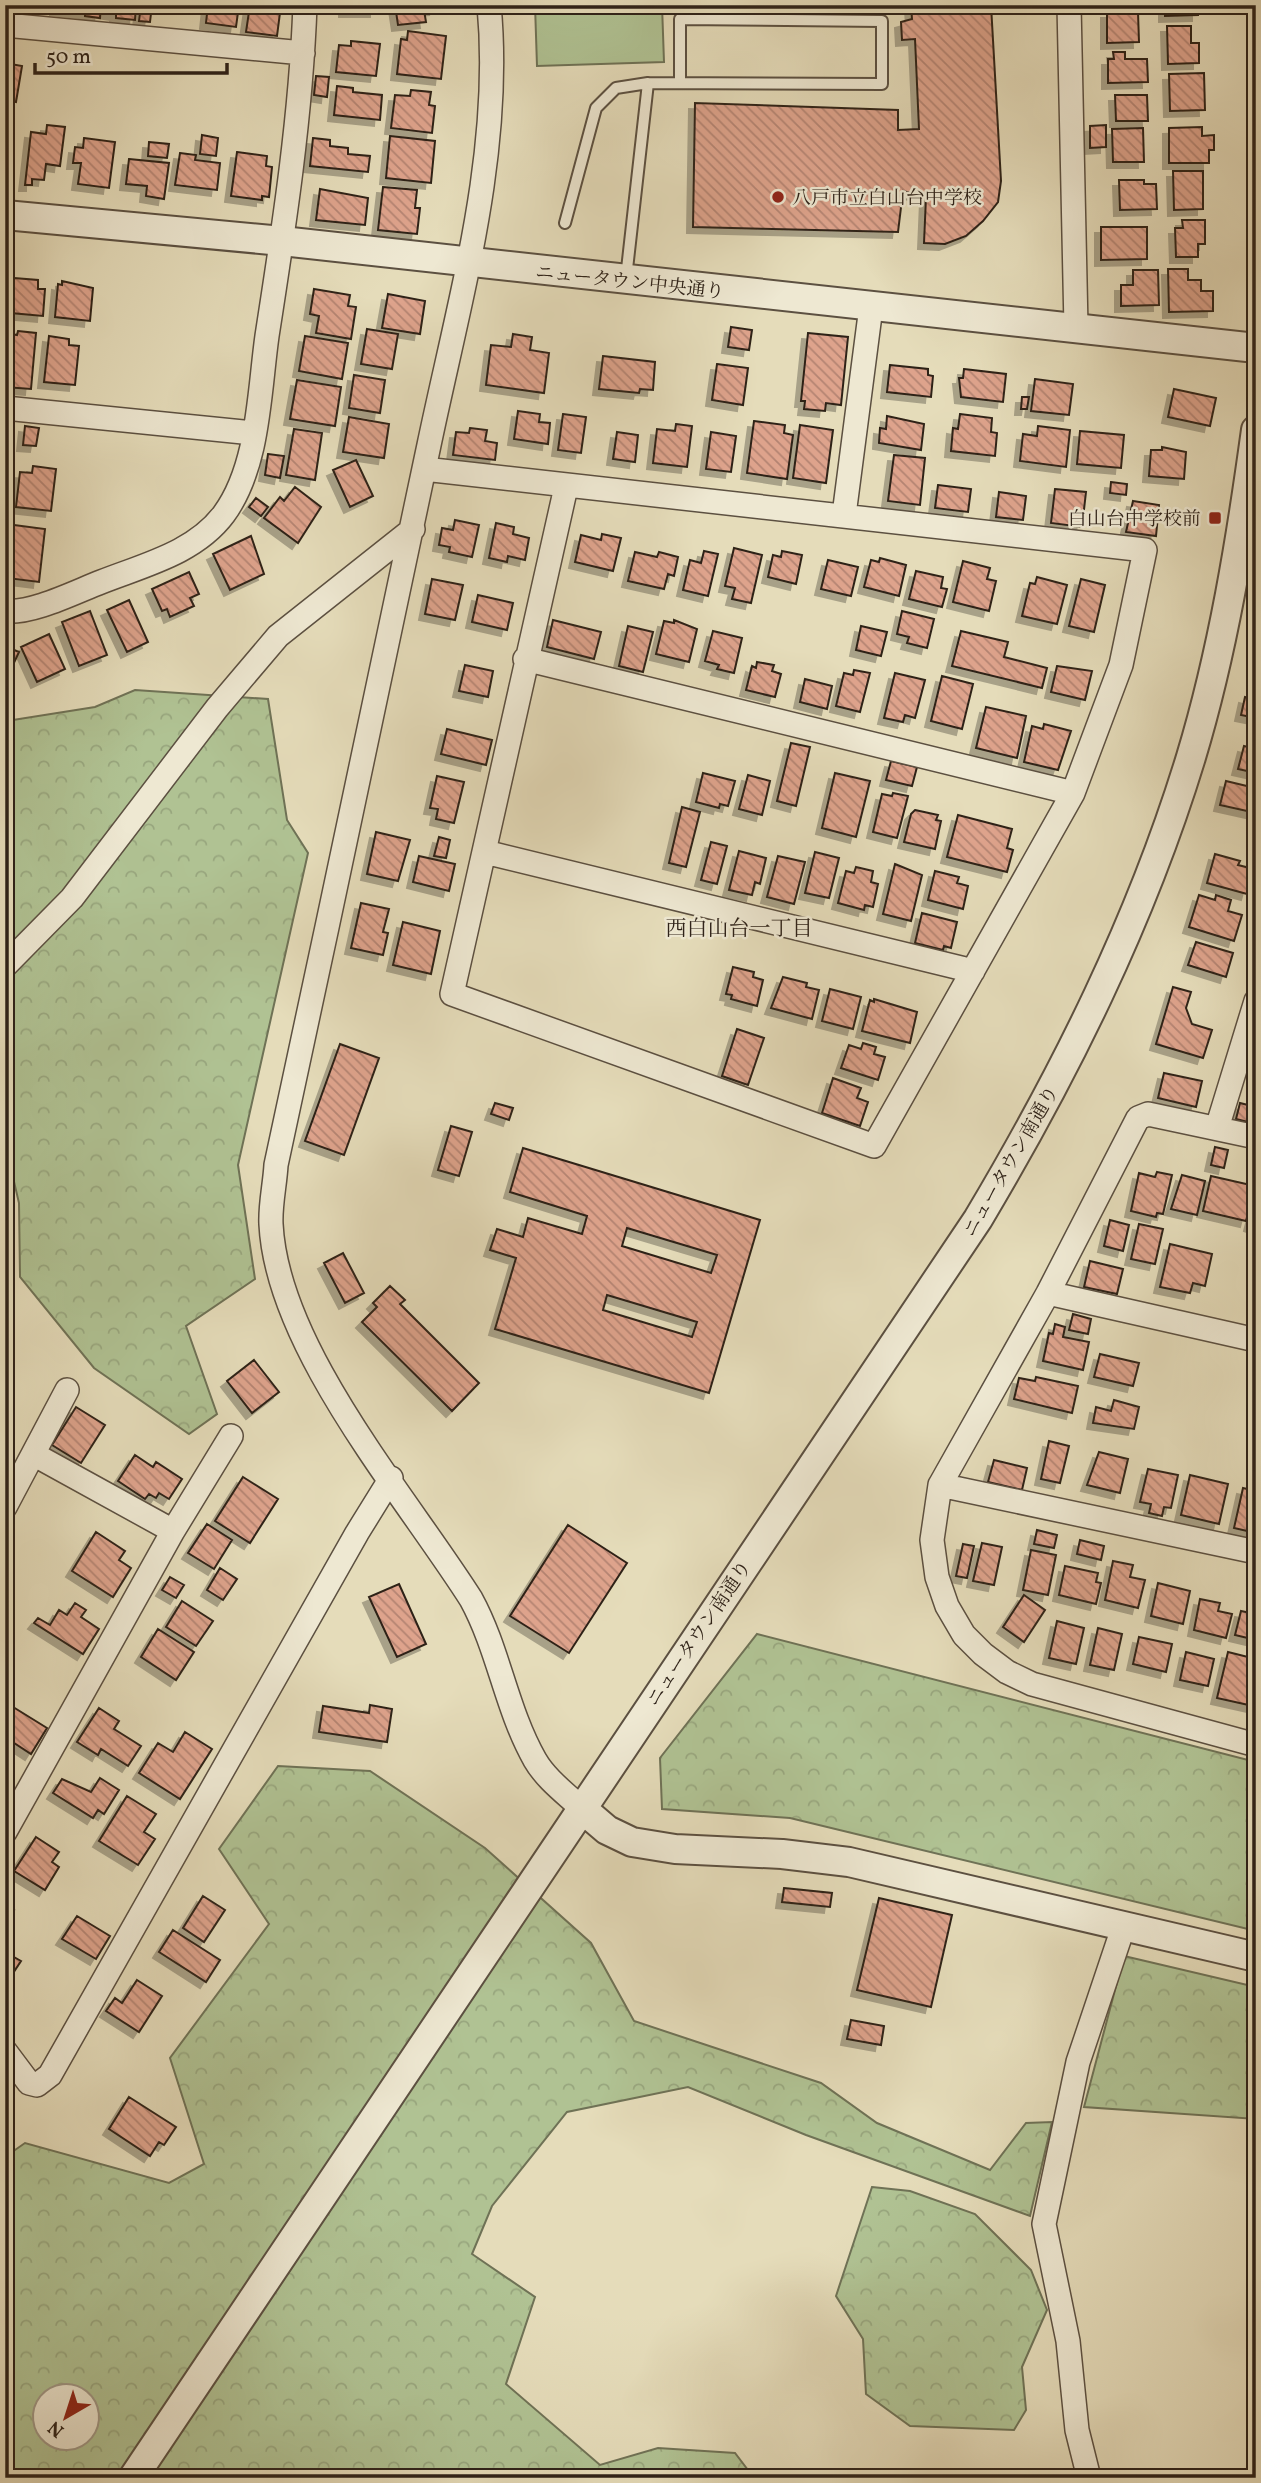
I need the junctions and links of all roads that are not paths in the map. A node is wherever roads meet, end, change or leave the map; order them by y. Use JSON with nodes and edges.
{"nodes":[{"id":1,"x":305,"y":5,"type":"edge"},
{"id":2,"x":489,"y":5,"type":"edge"},
{"id":3,"x":679,"y":5,"type":"edge"},
{"id":4,"x":1069,"y":5,"type":"edge"},
{"id":5,"x":680,"y":19,"type":"junction"},
{"id":6,"x":5,"y":25,"type":"edge"},
{"id":7,"x":303,"y":53,"type":"junction"},
{"id":8,"x":648,"y":83,"type":"junction"},
{"id":9,"x":680,"y":83,"type":"junction"},
{"id":10,"x":5,"y":215,"type":"edge"},
{"id":11,"x":565,"y":223,"type":"dead end"},
{"id":12,"x":282,"y":242,"type":"junction"},
{"id":13,"x":466,"y":263,"type":"junction"},
{"id":14,"x":626,"y":281,"type":"junction"},
{"id":15,"x":871,"y":307,"type":"junction"},
{"id":16,"x":1076,"y":327,"type":"junction"},
{"id":17,"x":1256,"y":348,"type":"edge"},
{"id":18,"x":5,"y":408,"type":"edge"},
{"id":19,"x":1256,"y":430,"type":"edge"},
{"id":20,"x":253,"y":433,"type":"junction"},
{"id":21,"x":424,"y":469,"type":"junction"},
{"id":22,"x":566,"y":487,"type":"junction"},
{"id":23,"x":844,"y":515,"type":"junction"},
{"id":24,"x":413,"y":529,"type":"junction"},
{"id":25,"x":5,"y":611,"type":"edge"},
{"id":26,"x":525,"y":659,"type":"junction"},
{"id":27,"x":1073,"y":793,"type":"junction"},
{"id":28,"x":485,"y":852,"type":"junction"},
{"id":29,"x":5,"y":966,"type":"edge"},
{"id":30,"x":973,"y":971,"type":"junction"},
{"id":31,"x":1256,"y":1001,"type":"edge"},
{"id":32,"x":1217,"y":1128,"type":"junction"},
{"id":33,"x":1256,"y":1138,"type":"edge"},
{"id":34,"x":1048,"y":1293,"type":"junction"},
{"id":35,"x":1256,"y":1340,"type":"edge"},
{"id":36,"x":67,"y":1390,"type":"dead end"},
{"id":37,"x":231,"y":1436,"type":"dead end"},
{"id":38,"x":35,"y":1455,"type":"junction"},
{"id":39,"x":391,"y":1478,"type":"junction"},
{"id":40,"x":940,"y":1485,"type":"junction"},
{"id":41,"x":5,"y":1507,"type":"edge"},
{"id":42,"x":173,"y":1531,"type":"junction"},
{"id":43,"x":1256,"y":1552,"type":"edge"},
{"id":44,"x":1256,"y":1745,"type":"edge"},
{"id":45,"x":580,"y":1807,"type":"junction"},
{"id":46,"x":5,"y":1832,"type":"edge"},
{"id":47,"x":1124,"y":1925,"type":"junction"},
{"id":48,"x":1256,"y":1957,"type":"edge"},
{"id":49,"x":5,"y":2051,"type":"edge"},
{"id":50,"x":132,"y":2478,"type":"edge"},
{"id":51,"x":1089,"y":2478,"type":"edge"}],
"edges":[{"from":1,"to":7,"type":"street"},
{"from":2,"to":13,"type":"street"},
{"from":3,"to":5,"type":"lane"},
{"from":4,"to":16,"type":"street"},
{"from":5,"to":9,"type":"lane"},
{"from":5,"to":9,"type":"lane"},
{"from":6,"to":7,"type":"street"},
{"from":7,"to":12,"type":"street"},
{"from":8,"to":9,"type":"lane"},
{"from":8,"to":11,"type":"lane"},
{"from":8,"to":14,"type":"lane"},
{"from":10,"to":12,"type":"street","name":"ニュータウン中央通り"},
{"from":12,"to":13,"type":"street","name":"ニュータウン中央通り"},
{"from":12,"to":20,"type":"street"},
{"from":13,"to":14,"type":"street","name":"ニュータウン中央通り"},
{"from":13,"to":21,"type":"street"},
{"from":14,"to":15,"type":"street","name":"ニュータウン中央通り"},
{"from":15,"to":16,"type":"street","name":"ニュータウン中央通り"},
{"from":15,"to":23,"type":"street"},
{"from":16,"to":17,"type":"street","name":"ニュータウン中央通り"},
{"from":18,"to":20,"type":"street"},
{"from":19,"to":45,"type":"street","name":"ニュータウン南通り"},
{"from":20,"to":25,"type":"street"},
{"from":21,"to":22,"type":"street"},
{"from":21,"to":24,"type":"street"},
{"from":22,"to":23,"type":"street"},
{"from":22,"to":26,"type":"street"},
{"from":23,"to":27,"type":"street"},
{"from":24,"to":29,"type":"street"},
{"from":24,"to":39,"type":"street"},
{"from":26,"to":27,"type":"street"},
{"from":26,"to":28,"type":"street"},
{"from":27,"to":30,"type":"street"},
{"from":28,"to":30,"type":"street"},
{"from":28,"to":30,"type":"street"},
{"from":31,"to":32,"type":"street"},
{"from":32,"to":33,"type":"street"},
{"from":32,"to":34,"type":"street"},
{"from":34,"to":35,"type":"street"},
{"from":34,"to":40,"type":"street"},
{"from":36,"to":38,"type":"street"},
{"from":37,"to":42,"type":"street"},
{"from":38,"to":41,"type":"street"},
{"from":38,"to":42,"type":"street"},
{"from":39,"to":45,"type":"street"},
{"from":39,"to":49,"type":"street"},
{"from":40,"to":43,"type":"street"},
{"from":40,"to":44,"type":"street"},
{"from":42,"to":46,"type":"street"},
{"from":45,"to":47,"type":"street"},
{"from":45,"to":50,"type":"street","name":"ニュータウン南通り"},
{"from":47,"to":48,"type":"street"},
{"from":47,"to":51,"type":"street"}]}
